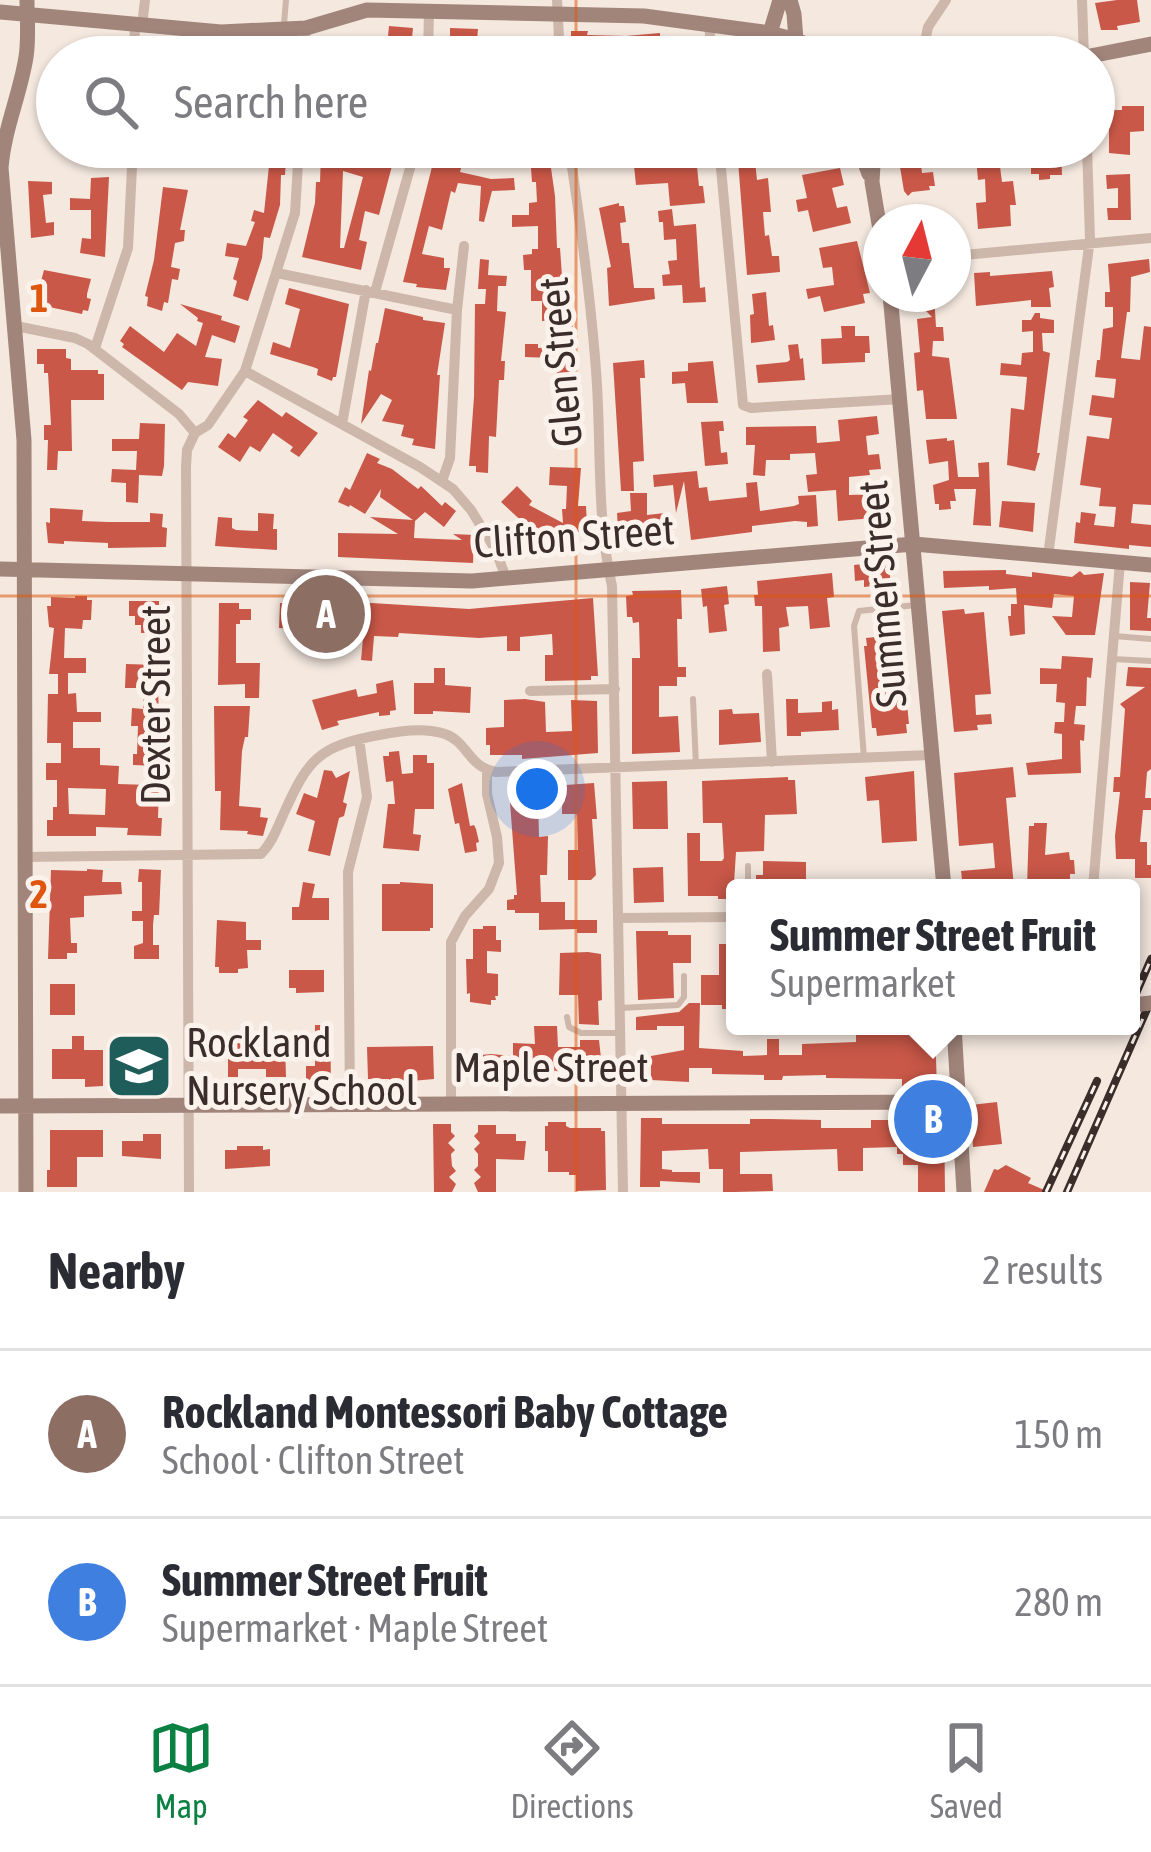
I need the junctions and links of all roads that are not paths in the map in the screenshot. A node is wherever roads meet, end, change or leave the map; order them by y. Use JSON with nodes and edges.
{"nodes":[{"id":1,"x":145,"y":0,"type":"edge"},
{"id":2,"x":286,"y":0,"type":"edge"},
{"id":3,"x":780,"y":0,"type":"edge"},
{"id":4,"x":790,"y":0,"type":"edge"},
{"id":5,"x":946,"y":0,"type":"edge"},
{"id":6,"x":1082,"y":0,"type":"edge"},
{"id":7,"x":372,"y":5,"type":"edge"},
{"id":8,"x":557,"y":7,"type":"edge"},
{"id":9,"x":27,"y":8,"type":"edge"},
{"id":10,"x":429,"y":11,"type":"junction"},
{"id":11,"x":0,"y":12,"type":"edge"},
{"id":12,"x":709,"y":24,"type":"junction"},
{"id":13,"x":139,"y":26,"type":"junction"},
{"id":14,"x":283,"y":28,"type":"junction"},
{"id":15,"x":306,"y":28,"type":"junction"},
{"id":16,"x":251,"y":31,"type":"junction"},
{"id":17,"x":770,"y":32,"type":"junction"},
{"id":18,"x":137,"y":36,"type":"edge"},
{"id":19,"x":251,"y":36,"type":"edge"},
{"id":20,"x":305,"y":36,"type":"edge"},
{"id":21,"x":428,"y":36,"type":"edge"},
{"id":22,"x":710,"y":36,"type":"edge"},
{"id":23,"x":783,"y":36,"type":"edge"},
{"id":24,"x":796,"y":36,"type":"edge"},
{"id":25,"x":926,"y":36,"type":"edge"},
{"id":26,"x":1084,"y":36,"type":"edge"},
{"id":27,"x":1151,"y":44,"type":"edge"},
{"id":28,"x":1115,"y":51,"type":"edge"},
{"id":29,"x":132,"y":168,"type":"edge"},
{"id":30,"x":298,"y":168,"type":"edge"},
{"id":31,"x":409,"y":168,"type":"edge"},
{"id":32,"x":572,"y":168,"type":"edge"},
{"id":33,"x":721,"y":168,"type":"edge"},
{"id":34,"x":867,"y":168,"type":"edge"},
{"id":35,"x":873,"y":168,"type":"edge"},
{"id":36,"x":1087,"y":168,"type":"edge"},
{"id":37,"x":872,"y":182,"type":"junction"},
{"id":38,"x":876,"y":204,"type":"edge"},
{"id":39,"x":1151,"y":238,"type":"edge"},
{"id":40,"x":1089,"y":244,"type":"junction"},
{"id":41,"x":464,"y":246,"type":"dead end"},
{"id":42,"x":971,"y":254,"type":"edge"},
{"id":43,"x":277,"y":273,"type":"junction"},
{"id":44,"x":370,"y":291,"type":"junction"},
{"id":45,"x":458,"y":310,"type":"junction"},
{"id":46,"x":892,"y":312,"type":"edge"},
{"id":47,"x":16,"y":326,"type":"junction"},
{"id":48,"x":95,"y":347,"type":"junction"},
{"id":49,"x":245,"y":371,"type":"junction"},
{"id":50,"x":901,"y":399,"type":"junction"},
{"id":51,"x":342,"y":424,"type":"junction"},
{"id":52,"x":195,"y":433,"type":"junction"},
{"id":53,"x":442,"y":481,"type":"junction"},
{"id":54,"x":914,"y":544,"type":"junction"},
{"id":55,"x":1048,"y":556,"type":"junction"},
{"id":56,"x":1120,"y":562,"type":"junction"},
{"id":57,"x":1151,"y":566,"type":"edge"},
{"id":58,"x":0,"y":569,"type":"edge"},
{"id":59,"x":24,"y":570,"type":"junction"},
{"id":60,"x":609,"y":572,"type":"junction"},
{"id":61,"x":187,"y":574,"type":"junction"},
{"id":62,"x":508,"y":580,"type":"junction"},
{"id":63,"x":919,"y":605,"type":"junction"},
{"id":64,"x":1114,"y":636,"type":"junction"},
{"id":65,"x":1151,"y":639,"type":"edge"},
{"id":66,"x":1112,"y":659,"type":"junction"},
{"id":67,"x":1151,"y":662,"type":"edge"},
{"id":68,"x":767,"y":674,"type":"dead end"},
{"id":69,"x":615,"y":689,"type":"junction"},
{"id":70,"x":530,"y":691,"type":"dead end"},
{"id":71,"x":693,"y":699,"type":"dead end"},
{"id":72,"x":359,"y":739,"type":"junction"},
{"id":73,"x":931,"y":755,"type":"junction"},
{"id":74,"x":864,"y":758,"type":"junction"},
{"id":75,"x":772,"y":762,"type":"junction"},
{"id":76,"x":696,"y":765,"type":"junction"},
{"id":77,"x":615,"y":768,"type":"junction"},
{"id":78,"x":487,"y":771,"type":"junction"},
{"id":79,"x":189,"y":855,"type":"junction"},
{"id":80,"x":24,"y":857,"type":"junction"},
{"id":81,"x":748,"y":866,"type":"dead end"},
{"id":82,"x":748,"y":879,"type":"edge"},
{"id":83,"x":943,"y":879,"type":"edge"},
{"id":84,"x":1094,"y":879,"type":"edge"},
{"id":85,"x":726,"y":917,"type":"edge"},
{"id":86,"x":618,"y":918,"type":"junction"},
{"id":87,"x":683,"y":976,"type":"dead end"},
{"id":88,"x":620,"y":1008,"type":"junction"},
{"id":89,"x":567,"y":1017,"type":"dead end"},
{"id":90,"x":620,"y":1033,"type":"junction"},
{"id":91,"x":955,"y":1035,"type":"edge"},
{"id":92,"x":622,"y":1102,"type":"junction"},
{"id":93,"x":959,"y":1102,"type":"junction"},
{"id":94,"x":451,"y":1103,"type":"junction"},
{"id":95,"x":350,"y":1104,"type":"junction"},
{"id":96,"x":190,"y":1105,"type":"junction"},
{"id":97,"x":0,"y":1106,"type":"edge"},
{"id":98,"x":26,"y":1106,"type":"junction"},
{"id":99,"x":26,"y":1192,"type":"edge"},
{"id":100,"x":189,"y":1192,"type":"edge"},
{"id":101,"x":622,"y":1192,"type":"edge"},
{"id":102,"x":964,"y":1192,"type":"edge"}],
"edges":[{"from":1,"to":13,"type":"street"},
{"from":2,"to":14,"type":"lane"},
{"from":3,"to":17,"type":"street"},
{"from":4,"to":24,"type":"street"},
{"from":5,"to":25,"type":"street"},
{"from":6,"to":26,"type":"street"},
{"from":7,"to":10,"type":"street"},
{"from":7,"to":15,"type":"street"},
{"from":8,"to":10,"type":"street"},
{"from":8,"to":12,"type":"street"},
{"from":9,"to":11,"type":"street"},
{"from":9,"to":13,"type":"street"},
{"from":9,"to":47,"type":"street"},
{"from":10,"to":21,"type":"street"},
{"from":12,"to":17,"type":"street"},
{"from":12,"to":22,"type":"street"},
{"from":13,"to":16,"type":"street"},
{"from":13,"to":18,"type":"street"},
{"from":14,"to":15,"type":"street"},
{"from":14,"to":16,"type":"street"},
{"from":15,"to":20,"type":"street"},
{"from":16,"to":19,"type":"street"},
{"from":17,"to":23,"type":"street"},
{"from":27,"to":28,"type":"street"},
{"from":29,"to":48,"type":"street"},
{"from":30,"to":43,"type":"street"},
{"from":31,"to":44,"type":"street"},
{"from":32,"to":60,"type":"street","name":"Glen Street"},
{"from":33,"to":50,"type":"street"},
{"from":34,"to":37,"type":"street"},
{"from":35,"to":37,"type":"street"},
{"from":36,"to":40,"type":"street"},
{"from":37,"to":38,"type":"street"},
{"from":39,"to":40,"type":"street"},
{"from":40,"to":42,"type":"street"},
{"from":40,"to":55,"type":"street"},
{"from":41,"to":45,"type":"street"},
{"from":43,"to":44,"type":"street"},
{"from":43,"to":49,"type":"street"},
{"from":44,"to":45,"type":"street"},
{"from":44,"to":51,"type":"street"},
{"from":45,"to":53,"type":"street"},
{"from":46,"to":50,"type":"street","name":"Summer Street"},
{"from":47,"to":48,"type":"street"},
{"from":47,"to":59,"type":"street"},
{"from":48,"to":52,"type":"street"},
{"from":49,"to":51,"type":"street"},
{"from":49,"to":52,"type":"street"},
{"from":50,"to":54,"type":"street","name":"Summer Street"},
{"from":51,"to":53,"type":"street"},
{"from":52,"to":61,"type":"street","name":"Dexter Street"},
{"from":53,"to":62,"type":"street"},
{"from":54,"to":55,"type":"street","name":"Clifton Street"},
{"from":54,"to":60,"type":"street","name":"Clifton Street"},
{"from":54,"to":63,"type":"street","name":"Summer Street"},
{"from":55,"to":56,"type":"street","name":"Clifton Street"},
{"from":56,"to":57,"type":"street","name":"Clifton Street"},
{"from":56,"to":64,"type":"street"},
{"from":58,"to":59,"type":"street","name":"Clifton Street"},
{"from":59,"to":61,"type":"street","name":"Clifton Street"},
{"from":59,"to":80,"type":"street"},
{"from":60,"to":62,"type":"street","name":"Clifton Street"},
{"from":60,"to":69,"type":"street","name":"Glen Street"},
{"from":61,"to":62,"type":"street","name":"Clifton Street"},
{"from":61,"to":79,"type":"street","name":"Dexter Street"},
{"from":63,"to":73,"type":"street","name":"Summer Street"},
{"from":63,"to":74,"type":"lane"},
{"from":64,"to":65,"type":"lane"},
{"from":64,"to":66,"type":"street"},
{"from":66,"to":67,"type":"lane"},
{"from":66,"to":84,"type":"street"},
{"from":68,"to":75,"type":"street"},
{"from":69,"to":70,"type":"street"},
{"from":69,"to":77,"type":"street","name":"Glen Street"},
{"from":71,"to":76,"type":"lane"},
{"from":72,"to":78,"type":"street"},
{"from":72,"to":79,"type":"street"},
{"from":72,"to":95,"type":"street"},
{"from":73,"to":74,"type":"street"},
{"from":73,"to":83,"type":"street","name":"Summer Street"},
{"from":74,"to":75,"type":"street"},
{"from":75,"to":76,"type":"street"},
{"from":76,"to":77,"type":"street"},
{"from":77,"to":78,"type":"street"},
{"from":77,"to":86,"type":"street","name":"Glen Street"},
{"from":78,"to":94,"type":"street"},
{"from":79,"to":80,"type":"street"},
{"from":79,"to":96,"type":"street","name":"Dexter Street"},
{"from":80,"to":98,"type":"street"},
{"from":81,"to":82,"type":"lane"},
{"from":85,"to":86,"type":"street"},
{"from":86,"to":88,"type":"street","name":"Glen Street"},
{"from":87,"to":88,"type":"lane"},
{"from":88,"to":90,"type":"street","name":"Glen Street"},
{"from":89,"to":90,"type":"lane"},
{"from":90,"to":92,"type":"street","name":"Glen Street"},
{"from":91,"to":93,"type":"street"},
{"from":92,"to":93,"type":"street","name":"Maple Street"},
{"from":92,"to":94,"type":"street","name":"Maple Street"},
{"from":92,"to":101,"type":"street","name":"Glen Street"},
{"from":93,"to":102,"type":"street"},
{"from":94,"to":95,"type":"street","name":"Maple Street"},
{"from":95,"to":96,"type":"street","name":"Maple Street"},
{"from":96,"to":98,"type":"street","name":"Maple Street"},
{"from":96,"to":100,"type":"street","name":"Dexter Street"},
{"from":97,"to":98,"type":"street","name":"Maple Street"},
{"from":98,"to":99,"type":"street"}]}
